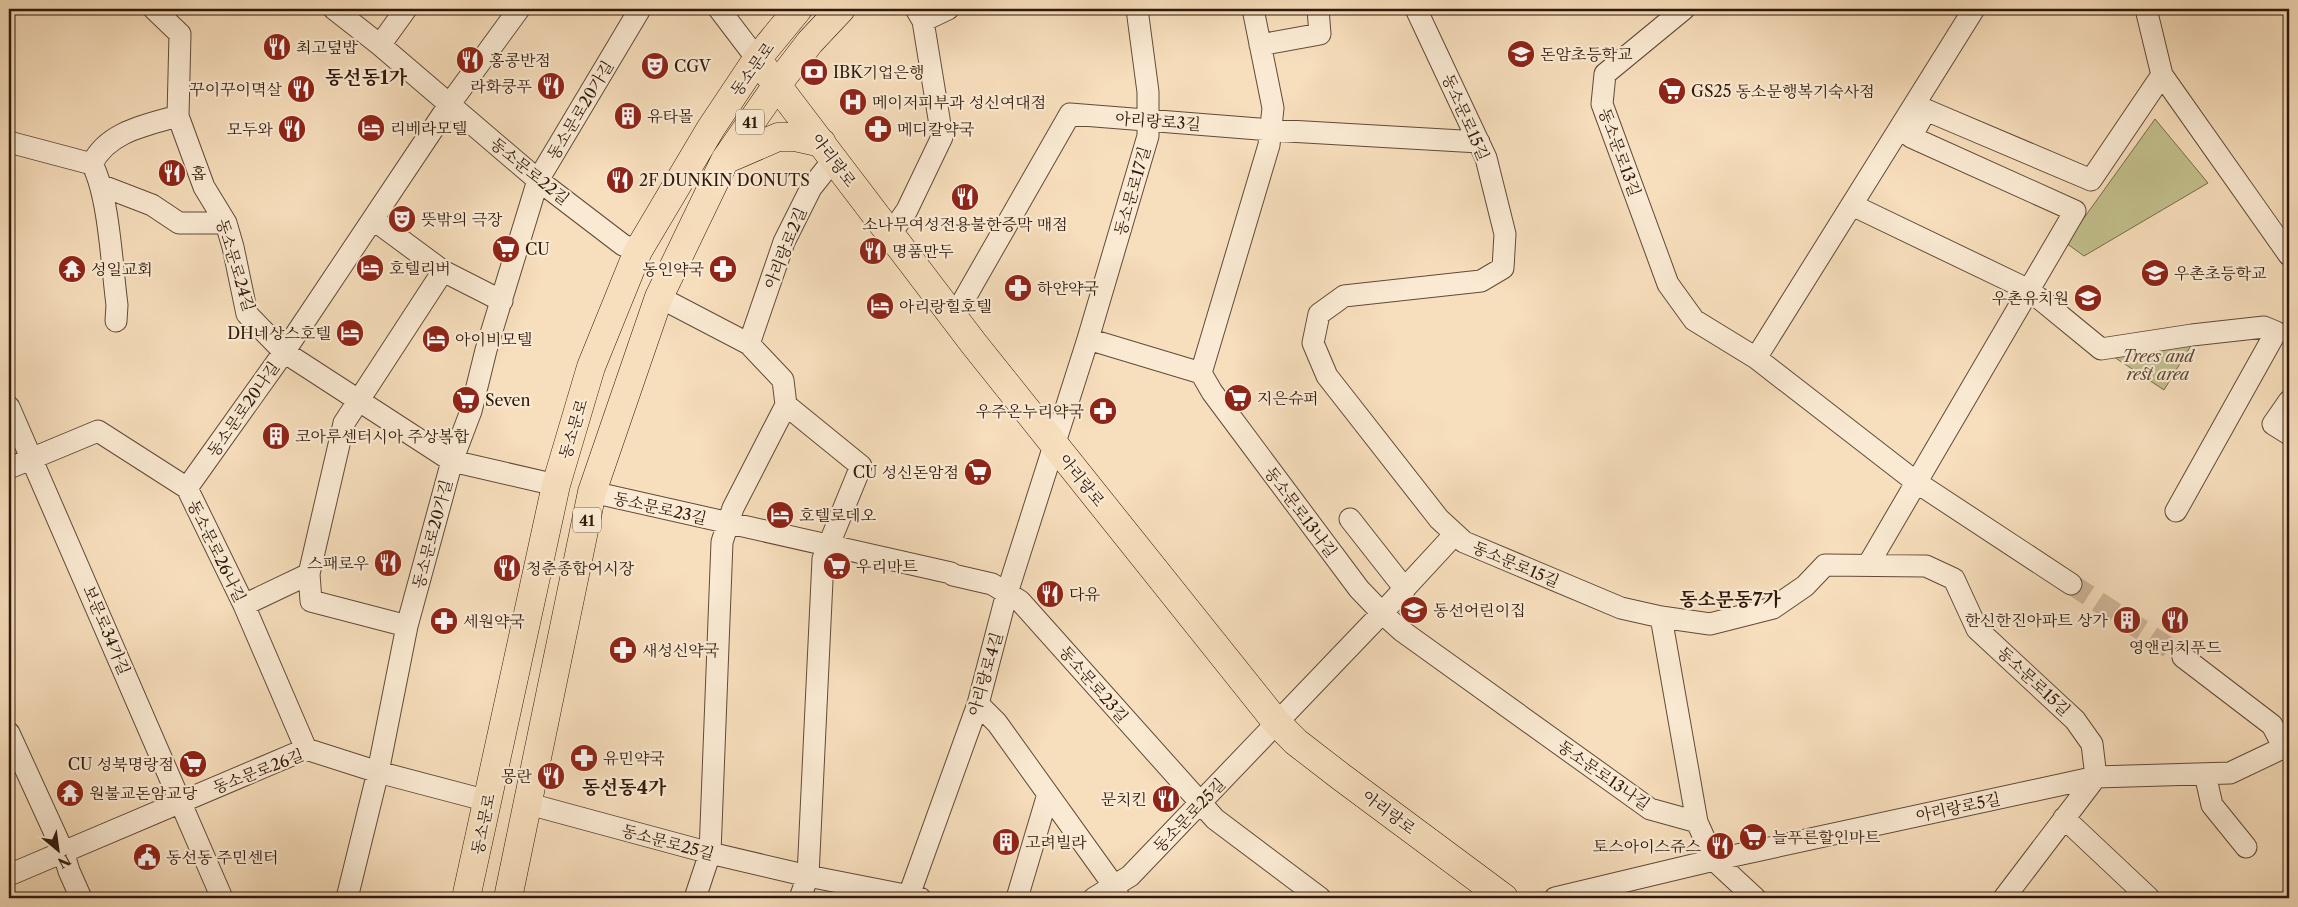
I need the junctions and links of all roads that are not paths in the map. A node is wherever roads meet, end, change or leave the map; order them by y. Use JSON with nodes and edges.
{"nodes":[{"id":1,"x":154,"y":9,"type":"edge"},
{"id":2,"x":334,"y":9,"type":"edge"},
{"id":3,"x":406,"y":9,"type":"edge"},
{"id":4,"x":519,"y":9,"type":"edge"},
{"id":5,"x":640,"y":9,"type":"edge"},
{"id":6,"x":719,"y":9,"type":"edge"},
{"id":7,"x":798,"y":9,"type":"edge"},
{"id":8,"x":841,"y":9,"type":"edge"},
{"id":9,"x":948,"y":9,"type":"edge"},
{"id":10,"x":1136,"y":9,"type":"edge"},
{"id":11,"x":1253,"y":9,"type":"edge"},
{"id":12,"x":1318,"y":9,"type":"edge"},
{"id":13,"x":1416,"y":9,"type":"edge"},
{"id":14,"x":1684,"y":9,"type":"edge"},
{"id":15,"x":1974,"y":9,"type":"edge"},
{"id":16,"x":2146,"y":9,"type":"edge"},
{"id":17,"x":919,"y":15,"type":"edge"},
{"id":18,"x":380,"y":45,"type":"junction"},
{"id":19,"x":1260,"y":45,"type":"junction"},
{"id":20,"x":757,"y":59,"type":"junction"},
{"id":21,"x":2162,"y":75,"type":"junction"},
{"id":22,"x":776,"y":85,"type":"junction"},
{"id":23,"x":450,"y":105,"type":"junction"},
{"id":24,"x":178,"y":116,"type":"junction"},
{"id":25,"x":1148,"y":121,"type":"junction"},
{"id":26,"x":1271,"y":130,"type":"junction"},
{"id":27,"x":9,"y":142,"type":"edge"},
{"id":28,"x":1479,"y":142,"type":"junction"},
{"id":29,"x":828,"y":151,"type":"junction"},
{"id":30,"x":725,"y":160,"type":"junction"},
{"id":31,"x":92,"y":164,"type":"junction"},
{"id":32,"x":538,"y":180,"type":"junction"},
{"id":33,"x":100,"y":185,"type":"junction"},
{"id":34,"x":1852,"y":205,"type":"junction"},
{"id":35,"x":374,"y":220,"type":"junction"},
{"id":36,"x":226,"y":223,"type":"junction"},
{"id":37,"x":890,"y":235,"type":"junction"},
{"id":38,"x":638,"y":251,"type":"junction"},
{"id":39,"x":2289,"y":255,"type":"edge"},
{"id":40,"x":443,"y":271,"type":"junction"},
{"id":41,"x":2029,"y":290,"type":"junction"},
{"id":42,"x":659,"y":297,"type":"junction"},
{"id":43,"x":502,"y":301,"type":"junction"},
{"id":44,"x":954,"y":317,"type":"junction"},
{"id":45,"x":116,"y":321,"type":"dead end"},
{"id":46,"x":1088,"y":339,"type":"junction"},
{"id":47,"x":749,"y":344,"type":"junction"},
{"id":48,"x":284,"y":352,"type":"junction"},
{"id":49,"x":1756,"y":358,"type":"junction"},
{"id":50,"x":1201,"y":373,"type":"junction"},
{"id":51,"x":358,"y":400,"type":"junction"},
{"id":52,"x":2289,"y":401,"type":"edge"},
{"id":53,"x":786,"y":405,"type":"junction"},
{"id":54,"x":9,"y":407,"type":"edge"},
{"id":55,"x":2289,"y":434,"type":"edge"},
{"id":56,"x":1055,"y":446,"type":"junction"},
{"id":57,"x":32,"y":459,"type":"junction"},
{"id":58,"x":452,"y":461,"type":"junction"},
{"id":59,"x":9,"y":468,"type":"edge"},
{"id":60,"x":1916,"y":482,"type":"junction"},
{"id":61,"x":556,"y":485,"type":"junction"},
{"id":62,"x":187,"y":488,"type":"junction"},
{"id":63,"x":592,"y":492,"type":"junction"},
{"id":64,"x":2176,"y":511,"type":"dead end"},
{"id":65,"x":1350,"y":519,"type":"dead end"},
{"id":66,"x":727,"y":523,"type":"junction"},
{"id":67,"x":1455,"y":534,"type":"junction"},
{"id":68,"x":828,"y":547,"type":"junction"},
{"id":69,"x":1868,"y":565,"type":"junction"},
{"id":70,"x":309,"y":574,"type":"junction"},
{"id":71,"x":2071,"y":584,"type":"tunnel mouth"},
{"id":72,"x":1404,"y":589,"type":"junction"},
{"id":73,"x":1007,"y":593,"type":"junction"},
{"id":74,"x":244,"y":605,"type":"junction"},
{"id":75,"x":1382,"y":613,"type":"junction"},
{"id":76,"x":1661,"y":617,"type":"junction"},
{"id":77,"x":407,"y":626,"type":"junction"},
{"id":78,"x":2183,"y":657,"type":"tunnel mouth"},
{"id":79,"x":978,"y":704,"type":"junction"},
{"id":80,"x":1277,"y":723,"type":"junction"},
{"id":81,"x":9,"y":732,"type":"edge"},
{"id":82,"x":2287,"y":746,"type":"edge"},
{"id":83,"x":306,"y":749,"type":"junction"},
{"id":84,"x":378,"y":772,"type":"junction"},
{"id":85,"x":2205,"y":774,"type":"junction"},
{"id":86,"x":2096,"y":777,"type":"junction"},
{"id":87,"x":1048,"y":794,"type":"junction"},
{"id":88,"x":488,"y":801,"type":"junction"},
{"id":89,"x":181,"y":802,"type":"junction"},
{"id":90,"x":529,"y":804,"type":"junction"},
{"id":91,"x":1200,"y":804,"type":"junction"},
{"id":92,"x":2064,"y":818,"type":"junction"},
{"id":93,"x":1697,"y":822,"type":"junction"},
{"id":94,"x":2246,"y":847,"type":"dead end"},
{"id":95,"x":63,"y":851,"type":"junction"},
{"id":96,"x":710,"y":853,"type":"junction"},
{"id":97,"x":1714,"y":860,"type":"junction"},
{"id":98,"x":9,"y":875,"type":"edge"},
{"id":99,"x":808,"y":876,"type":"junction"},
{"id":100,"x":1117,"y":892,"type":"edge"},
{"id":101,"x":912,"y":897,"type":"edge"},
{"id":102,"x":81,"y":898,"type":"edge"},
{"id":103,"x":222,"y":898,"type":"edge"},
{"id":104,"x":347,"y":898,"type":"edge"},
{"id":105,"x":466,"y":898,"type":"edge"},
{"id":106,"x":508,"y":898,"type":"edge"},
{"id":107,"x":695,"y":898,"type":"edge"},
{"id":108,"x":800,"y":898,"type":"edge"},
{"id":109,"x":1017,"y":898,"type":"edge"},
{"id":110,"x":1094,"y":898,"type":"edge"},
{"id":111,"x":1320,"y":898,"type":"edge"},
{"id":112,"x":1504,"y":898,"type":"edge"},
{"id":113,"x":1555,"y":898,"type":"edge"},
{"id":114,"x":1755,"y":898,"type":"edge"},
{"id":115,"x":2004,"y":898,"type":"edge"},
{"id":116,"x":2149,"y":898,"type":"edge"}],
"edges":[{"from":1,"to":24,"type":"street","name":"동소문로24길"},
{"from":2,"to":18,"type":"street","name":"동소문로22길"},
{"from":3,"to":18,"type":"street"},
{"from":4,"to":23,"type":"street","name":"동소문로20나길"},
{"from":5,"to":32,"type":"street","name":"동소문로20가길"},
{"from":6,"to":20,"type":"street"},
{"from":7,"to":20,"type":"main road","name":"동소문로","number":"41"},
{"from":8,"to":22,"type":"main road","name":"동소문로","number":"41"},
{"from":9,"to":17,"type":"street"},
{"from":10,"to":25,"type":"street","name":"동소문로17길"},
{"from":11,"to":19,"type":"street"},
{"from":12,"to":19,"type":"street"},
{"from":13,"to":28,"type":"street","name":"동소문로15길"},
{"from":14,"to":49,"type":"street","name":"동소문로13길"},
{"from":15,"to":34,"type":"street"},
{"from":16,"to":21,"type":"street"},
{"from":17,"to":37,"type":"street"},
{"from":18,"to":23,"type":"street","name":"동소문로22길"},
{"from":19,"to":26,"type":"street"},
{"from":20,"to":22,"type":"main road","name":"아리랑로"},
{"from":20,"to":38,"type":"main road","name":"동소문로","number":"41"},
{"from":21,"to":39,"type":"street"},
{"from":21,"to":41,"type":"street"},
{"from":22,"to":29,"type":"main road","name":"아리랑로"},
{"from":22,"to":30,"type":"main road","name":"동소문로","number":"41"},
{"from":23,"to":32,"type":"street","name":"동소문로22길"},
{"from":23,"to":35,"type":"street","name":"동소문로20나길"},
{"from":24,"to":31,"type":"street"},
{"from":24,"to":36,"type":"street","name":"동소문로24길"},
{"from":25,"to":26,"type":"street","name":"아리랑로3길"},
{"from":25,"to":44,"type":"street","name":"아리랑로3길"},
{"from":25,"to":46,"type":"street","name":"동소문로17길"},
{"from":26,"to":28,"type":"street","name":"아리랑로3길"},
{"from":26,"to":50,"type":"street"},
{"from":27,"to":31,"type":"street"},
{"from":28,"to":67,"type":"street","name":"동소문로15길"},
{"from":29,"to":30,"type":"main road"},
{"from":29,"to":37,"type":"main road","name":"아리랑로"},
{"from":29,"to":47,"type":"street","name":"아리랑로2길"},
{"from":30,"to":42,"type":"main road","name":"동소문로","number":"41"},
{"from":31,"to":33,"type":"street"},
{"from":32,"to":38,"type":"street","name":"동소문로22길"},
{"from":32,"to":43,"type":"street","name":"동소문로20가길"},
{"from":33,"to":36,"type":"street"},
{"from":33,"to":45,"type":"street"},
{"from":34,"to":41,"type":"street"},
{"from":34,"to":49,"type":"street"},
{"from":35,"to":40,"type":"street"},
{"from":35,"to":48,"type":"street","name":"동소문로20나길"},
{"from":36,"to":48,"type":"street","name":"동소문로24길"},
{"from":37,"to":44,"type":"main road","name":"아리랑로"},
{"from":38,"to":61,"type":"main road","name":"동소문로","number":"41"},
{"from":40,"to":43,"type":"street"},
{"from":40,"to":51,"type":"street"},
{"from":41,"to":60,"type":"street"},
{"from":41,"to":64,"type":"street"},
{"from":42,"to":47,"type":"street"},
{"from":42,"to":63,"type":"main road","name":"동소문로","number":"41"},
{"from":43,"to":58,"type":"street","name":"동소문로20가길"},
{"from":44,"to":56,"type":"main road","name":"아리랑로"},
{"from":46,"to":50,"type":"street"},
{"from":46,"to":56,"type":"street","name":"동소문로17길"},
{"from":47,"to":53,"type":"street"},
{"from":48,"to":51,"type":"street","name":"동소문로24길"},
{"from":48,"to":62,"type":"street","name":"동소문로20나길"},
{"from":49,"to":60,"type":"street"},
{"from":50,"to":75,"type":"street","name":"동소문로13나길"},
{"from":51,"to":58,"type":"street","name":"동소문로24길"},
{"from":51,"to":70,"type":"street"},
{"from":52,"to":55,"type":"street"},
{"from":53,"to":66,"type":"street","name":"동소문로23길"},
{"from":53,"to":68,"type":"street"},
{"from":54,"to":57,"type":"street","name":"보문로34가길"},
{"from":56,"to":73,"type":"street","name":"아리랑로4길"},
{"from":56,"to":80,"type":"main road","name":"아리랑로"},
{"from":57,"to":59,"type":"street"},
{"from":57,"to":62,"type":"street","name":"동소문로26나길"},
{"from":57,"to":89,"type":"street","name":"보문로34가길"},
{"from":58,"to":61,"type":"street","name":"동소문로24길"},
{"from":58,"to":77,"type":"street","name":"동소문로20가길"},
{"from":60,"to":69,"type":"street"},
{"from":60,"to":71,"type":"street"},
{"from":61,"to":88,"type":"main road","name":"동소문로","number":"41"},
{"from":62,"to":74,"type":"street","name":"동소문로26나길"},
{"from":63,"to":66,"type":"street","name":"동소문로23길"},
{"from":63,"to":90,"type":"main road","name":"동소문로","number":"41"},
{"from":65,"to":72,"type":"street"},
{"from":66,"to":68,"type":"street","name":"동소문로23길"},
{"from":66,"to":96,"type":"street","name":"동소문로23길"},
{"from":67,"to":72,"type":"street"},
{"from":67,"to":76,"type":"street","name":"동소문로15길"},
{"from":68,"to":73,"type":"street","name":"동소문로23길"},
{"from":68,"to":99,"type":"street"},
{"from":69,"to":76,"type":"street","name":"동소문로15길"},
{"from":69,"to":86,"type":"street","name":"동소문로15길"},
{"from":70,"to":74,"type":"street"},
{"from":70,"to":77,"type":"street"},
{"from":72,"to":75,"type":"street"},
{"from":73,"to":79,"type":"street","name":"아리랑로4길"},
{"from":73,"to":91,"type":"street","name":"동소문로23길"},
{"from":74,"to":83,"type":"street","name":"동소문로26나길"},
{"from":75,"to":80,"type":"street"},
{"from":75,"to":93,"type":"street","name":"동소문로13나길"},
{"from":76,"to":93,"type":"street"},
{"from":77,"to":84,"type":"street","name":"동소문로20가길"},
{"from":78,"to":82,"type":"street"},
{"from":79,"to":87,"type":"street"},
{"from":79,"to":101,"type":"street","name":"아리랑로4길"},
{"from":80,"to":91,"type":"street","name":"동소문로25길"},
{"from":80,"to":112,"type":"main road","name":"아리랑로"},
{"from":81,"to":95,"type":"street"},
{"from":82,"to":85,"type":"street","name":"아리랑로5길"},
{"from":83,"to":84,"type":"street","name":"동소문로26길"},
{"from":83,"to":89,"type":"street","name":"동소문로26길"},
{"from":84,"to":88,"type":"street","name":"동소문로26길"},
{"from":84,"to":104,"type":"street","name":"동소문로20가길"},
{"from":85,"to":86,"type":"street","name":"아리랑로5길"},
{"from":85,"to":94,"type":"street"},
{"from":86,"to":92,"type":"street"},
{"from":86,"to":97,"type":"street","name":"아리랑로5길"},
{"from":87,"to":100,"type":"street"},
{"from":87,"to":109,"type":"street"},
{"from":88,"to":105,"type":"main road","name":"동소문로","number":"41"},
{"from":89,"to":95,"type":"street","name":"동소문로26길"},
{"from":89,"to":103,"type":"street","name":"보문로34가길"},
{"from":90,"to":96,"type":"street","name":"동소문로25길"},
{"from":90,"to":106,"type":"main road","name":"동소문로","number":"41"},
{"from":91,"to":100,"type":"street","name":"동소문로25길"},
{"from":91,"to":111,"type":"street","name":"동소문로23길"},
{"from":92,"to":115,"type":"street"},
{"from":92,"to":116,"type":"street"},
{"from":93,"to":97,"type":"street"},
{"from":95,"to":98,"type":"street","name":"동소문로26길"},
{"from":95,"to":102,"type":"street"},
{"from":96,"to":99,"type":"street","name":"동소문로25길"},
{"from":96,"to":107,"type":"street","name":"동소문로23길"},
{"from":97,"to":113,"type":"street","name":"아리랑로5길"},
{"from":97,"to":114,"type":"street"},
{"from":99,"to":101,"type":"street","name":"동소문로25길"},
{"from":99,"to":108,"type":"street"},
{"from":100,"to":110,"type":"street","name":"동소문로25길"}]}
